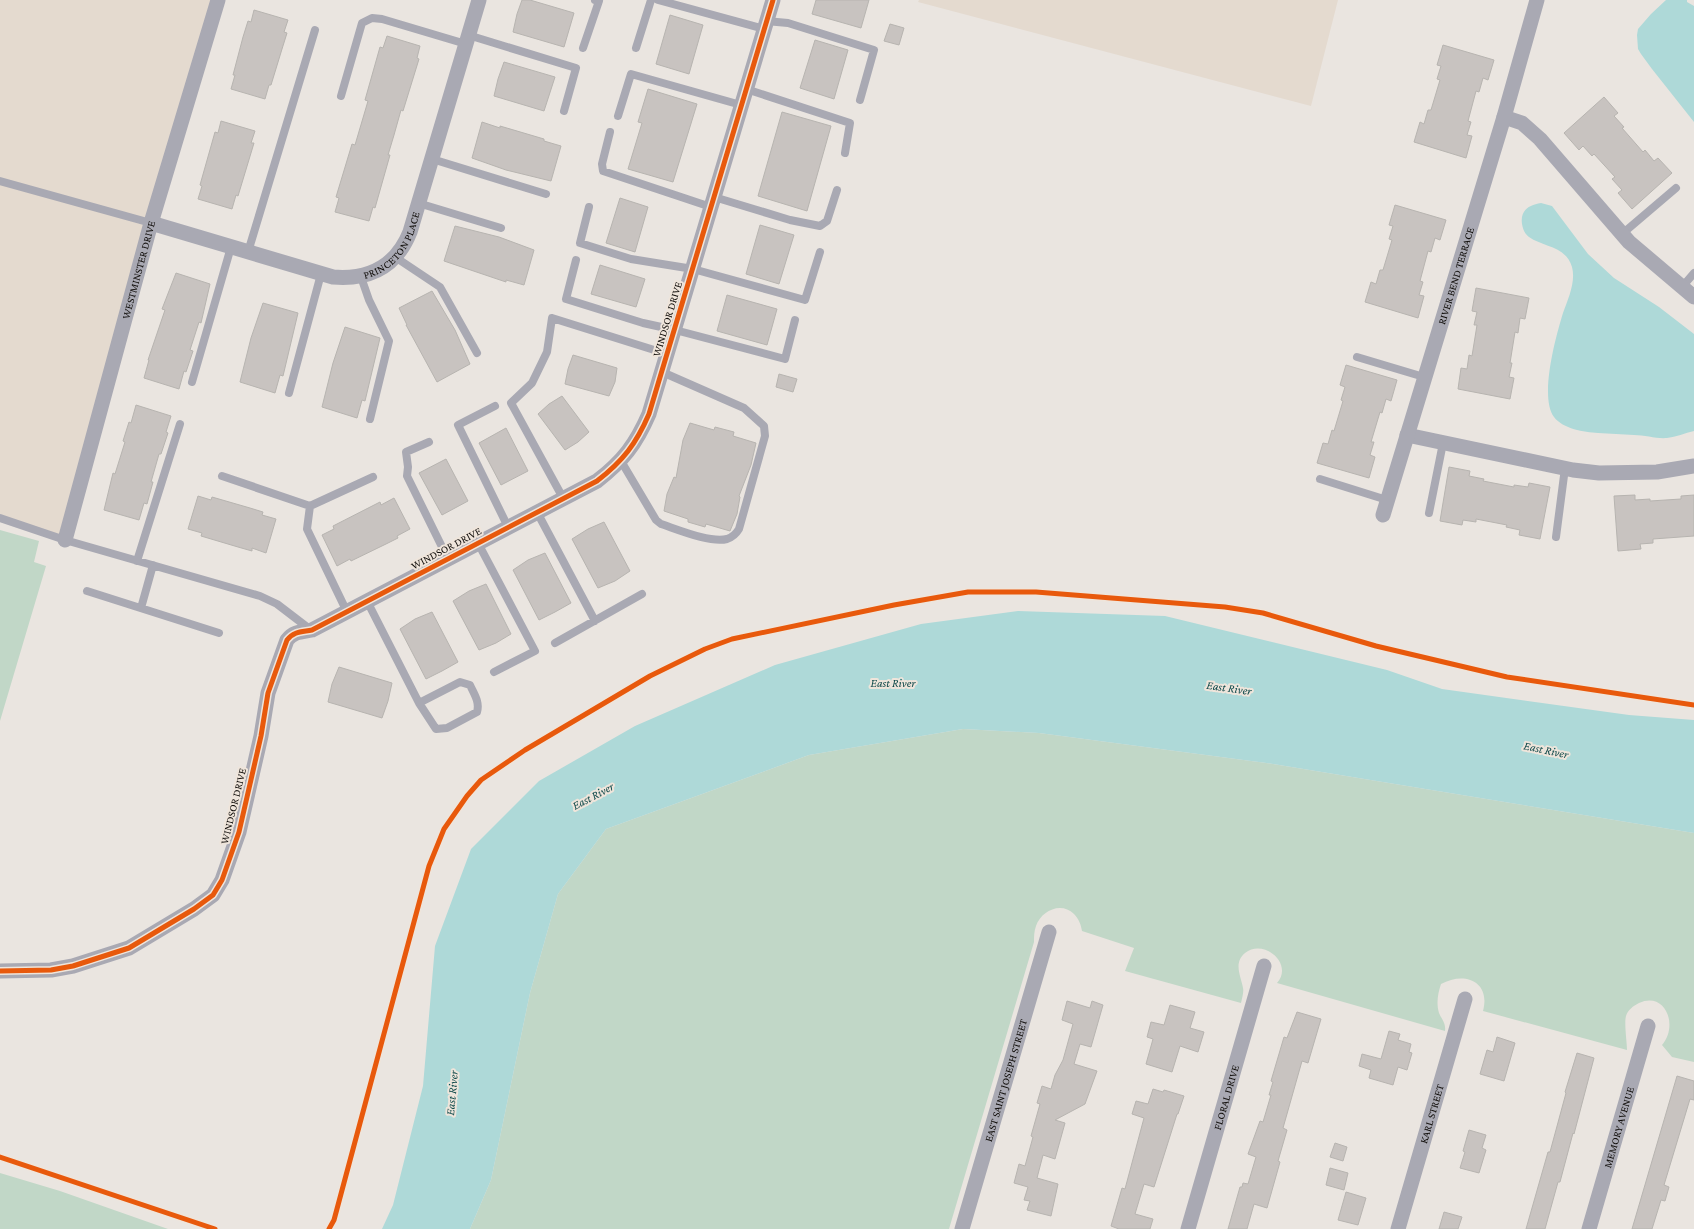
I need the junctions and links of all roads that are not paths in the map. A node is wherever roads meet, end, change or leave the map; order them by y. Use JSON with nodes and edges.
{"nodes":[{"id":1,"x":218,"y":0,"type":"edge"},
{"id":2,"x":479,"y":0,"type":"edge"},
{"id":3,"x":595,"y":0,"type":"edge"},
{"id":4,"x":651,"y":0,"type":"edge"},
{"id":5,"x":658,"y":0,"type":"edge"},
{"id":6,"x":772,"y":0,"type":"edge"},
{"id":7,"x":1537,"y":0,"type":"edge"},
{"id":8,"x":765,"y":25,"type":"junction"},
{"id":9,"x":315,"y":30,"type":"dead end"},
{"id":10,"x":467,"y":40,"type":"junction"},
{"id":11,"x":584,"y":48,"type":"dead end"},
{"id":12,"x":636,"y":48,"type":"dead end"},
{"id":13,"x":746,"y":89,"type":"junction"},
{"id":14,"x":341,"y":96,"type":"dead end"},
{"id":15,"x":860,"y":100,"type":"dead end"},
{"id":16,"x":741,"y":105,"type":"junction"},
{"id":17,"x":564,"y":111,"type":"dead end"},
{"id":18,"x":618,"y":116,"type":"dead end"},
{"id":19,"x":1504,"y":116,"type":"junction"},
{"id":20,"x":610,"y":132,"type":"dead end"},
{"id":21,"x":845,"y":153,"type":"dead end"},
{"id":22,"x":432,"y":159,"type":"junction"},
{"id":23,"x":0,"y":181,"type":"edge"},
{"id":24,"x":1676,"y":188,"type":"dead end"},
{"id":25,"x":837,"y":190,"type":"dead end"},
{"id":26,"x":546,"y":194,"type":"dead end"},
{"id":27,"x":713,"y":202,"type":"junction"},
{"id":28,"x":418,"y":203,"type":"junction"},
{"id":29,"x":589,"y":207,"type":"dead end"},
{"id":30,"x":151,"y":223,"type":"junction"},
{"id":31,"x":501,"y":228,"type":"dead end"},
{"id":32,"x":1622,"y":234,"type":"junction"},
{"id":33,"x":231,"y":247,"type":"junction"},
{"id":34,"x":248,"y":252,"type":"junction"},
{"id":35,"x":820,"y":252,"type":"dead end"},
{"id":36,"x":395,"y":257,"type":"junction"},
{"id":37,"x":576,"y":260,"type":"dead end"},
{"id":38,"x":693,"y":269,"type":"junction"},
{"id":39,"x":1694,"y":273,"type":"edge"},
{"id":40,"x":322,"y":274,"type":"junction"},
{"id":41,"x":361,"y":277,"type":"junction"},
{"id":42,"x":1682,"y":287,"type":"junction"},
{"id":43,"x":1694,"y":297,"type":"edge"},
{"id":44,"x":795,"y":320,"type":"dead end"},
{"id":45,"x":674,"y":330,"type":"junction"},
{"id":46,"x":477,"y":352,"type":"dead end"},
{"id":47,"x":667,"y":354,"type":"junction"},
{"id":48,"x":1357,"y":357,"type":"dead end"},
{"id":49,"x":662,"y":372,"type":"junction"},
{"id":50,"x":1424,"y":377,"type":"junction"},
{"id":51,"x":192,"y":382,"type":"dead end"},
{"id":52,"x":289,"y":393,"type":"dead end"},
{"id":53,"x":495,"y":406,"type":"dead end"},
{"id":54,"x":370,"y":419,"type":"dead end"},
{"id":55,"x":180,"y":424,"type":"dead end"},
{"id":56,"x":1406,"y":435,"type":"junction"},
{"id":57,"x":430,"y":442,"type":"dead end"},
{"id":58,"x":1443,"y":443,"type":"junction"},
{"id":59,"x":620,"y":461,"type":"junction"},
{"id":60,"x":1694,"y":466,"type":"edge"},
{"id":61,"x":1565,"y":468,"type":"junction"},
{"id":62,"x":222,"y":476,"type":"dead end"},
{"id":63,"x":373,"y":477,"type":"dead end"},
{"id":64,"x":1320,"y":479,"type":"dead end"},
{"id":65,"x":563,"y":498,"type":"junction"},
{"id":66,"x":1387,"y":500,"type":"junction"},
{"id":67,"x":310,"y":506,"type":"junction"},
{"id":68,"x":537,"y":512,"type":"junction"},
{"id":69,"x":1429,"y":512,"type":"dead end"},
{"id":70,"x":1383,"y":515,"type":"dead end"},
{"id":71,"x":0,"y":518,"type":"edge"},
{"id":72,"x":508,"y":527,"type":"junction"},
{"id":73,"x":1556,"y":537,"type":"dead end"},
{"id":74,"x":64,"y":540,"type":"junction"},
{"id":75,"x":478,"y":543,"type":"junction"},
{"id":76,"x":448,"y":559,"type":"junction"},
{"id":77,"x":137,"y":561,"type":"junction"},
{"id":78,"x":153,"y":565,"type":"junction"},
{"id":79,"x":87,"y":591,"type":"dead end"},
{"id":80,"x":642,"y":594,"type":"dead end"},
{"id":81,"x":366,"y":601,"type":"junction"},
{"id":82,"x":141,"y":608,"type":"junction"},
{"id":83,"x":347,"y":612,"type":"junction"},
{"id":84,"x":595,"y":621,"type":"junction"},
{"id":85,"x":312,"y":630,"type":"junction"},
{"id":86,"x":220,"y":633,"type":"dead end"},
{"id":87,"x":555,"y":643,"type":"dead end"},
{"id":88,"x":494,"y":672,"type":"dead end"},
{"id":89,"x":420,"y":703,"type":"junction"},
{"id":90,"x":1050,"y":932,"type":"dead end"},
{"id":91,"x":1264,"y":966,"type":"dead end"},
{"id":92,"x":0,"y":971,"type":"edge"},
{"id":93,"x":1465,"y":999,"type":"dead end"},
{"id":94,"x":1648,"y":1026,"type":"dead end"},
{"id":95,"x":962,"y":1229,"type":"edge"},
{"id":96,"x":1188,"y":1229,"type":"edge"},
{"id":97,"x":1398,"y":1229,"type":"edge"},
{"id":98,"x":1589,"y":1229,"type":"edge"}],
"edges":[{"from":1,"to":30,"type":"street","name":"WESTMINSTER DRIVE"},
{"from":2,"to":10,"type":"street","name":"PRINCETON PLACE"},
{"from":3,"to":11,"type":"lane"},
{"from":4,"to":12,"type":"lane"},
{"from":5,"to":8,"type":"lane"},
{"from":6,"to":8,"type":"street","name":"WINDSOR DRIVE"},
{"from":7,"to":19,"type":"street","name":"RIVER BEND TERRACE"},
{"from":8,"to":13,"type":"street","name":"WINDSOR DRIVE"},
{"from":8,"to":15,"type":"lane"},
{"from":9,"to":34,"type":"lane"},
{"from":10,"to":14,"type":"lane"},
{"from":10,"to":17,"type":"lane"},
{"from":10,"to":22,"type":"street","name":"PRINCETON PLACE"},
{"from":13,"to":16,"type":"street","name":"WINDSOR DRIVE"},
{"from":13,"to":21,"type":"lane"},
{"from":16,"to":18,"type":"lane"},
{"from":16,"to":27,"type":"street","name":"WINDSOR DRIVE"},
{"from":19,"to":32,"type":"street"},
{"from":19,"to":50,"type":"street","name":"RIVER BEND TERRACE"},
{"from":20,"to":27,"type":"lane"},
{"from":22,"to":26,"type":"lane"},
{"from":22,"to":28,"type":"street","name":"PRINCETON PLACE"},
{"from":23,"to":30,"type":"lane"},
{"from":24,"to":32,"type":"lane"},
{"from":25,"to":27,"type":"lane"},
{"from":27,"to":38,"type":"street","name":"WINDSOR DRIVE"},
{"from":28,"to":31,"type":"lane"},
{"from":28,"to":36,"type":"street","name":"PRINCETON PLACE"},
{"from":29,"to":38,"type":"lane"},
{"from":30,"to":33,"type":"street","name":"PRINCETON PLACE"},
{"from":30,"to":74,"type":"street","name":"WESTMINSTER DRIVE"},
{"from":32,"to":42,"type":"street"},
{"from":33,"to":34,"type":"street","name":"PRINCETON PLACE"},
{"from":33,"to":51,"type":"lane"},
{"from":34,"to":40,"type":"street","name":"PRINCETON PLACE"},
{"from":35,"to":38,"type":"lane"},
{"from":36,"to":41,"type":"street","name":"PRINCETON PLACE"},
{"from":36,"to":46,"type":"lane"},
{"from":37,"to":45,"type":"lane"},
{"from":38,"to":45,"type":"street","name":"WINDSOR DRIVE"},
{"from":39,"to":42,"type":"lane"},
{"from":40,"to":41,"type":"street","name":"PRINCETON PLACE"},
{"from":40,"to":52,"type":"lane"},
{"from":41,"to":54,"type":"lane"},
{"from":42,"to":43,"type":"street"},
{"from":44,"to":45,"type":"lane"},
{"from":45,"to":47,"type":"street","name":"WINDSOR DRIVE"},
{"from":47,"to":49,"type":"street","name":"WINDSOR DRIVE"},
{"from":47,"to":65,"type":"lane"},
{"from":48,"to":50,"type":"lane"},
{"from":49,"to":59,"type":"street","name":"WINDSOR DRIVE"},
{"from":49,"to":59,"type":"lane"},
{"from":50,"to":56,"type":"street","name":"RIVER BEND TERRACE"},
{"from":53,"to":72,"type":"lane"},
{"from":55,"to":77,"type":"lane"},
{"from":56,"to":58,"type":"street"},
{"from":56,"to":66,"type":"street","name":"RIVER BEND TERRACE"},
{"from":57,"to":76,"type":"lane"},
{"from":58,"to":61,"type":"street"},
{"from":58,"to":69,"type":"lane"},
{"from":59,"to":65,"type":"street","name":"WINDSOR DRIVE"},
{"from":60,"to":61,"type":"street"},
{"from":61,"to":73,"type":"lane"},
{"from":62,"to":67,"type":"lane"},
{"from":63,"to":67,"type":"lane"},
{"from":64,"to":66,"type":"lane"},
{"from":65,"to":68,"type":"street","name":"WINDSOR DRIVE"},
{"from":66,"to":70,"type":"street","name":"RIVER BEND TERRACE"},
{"from":67,"to":83,"type":"lane"},
{"from":68,"to":72,"type":"street","name":"WINDSOR DRIVE"},
{"from":68,"to":84,"type":"lane"},
{"from":71,"to":74,"type":"lane"},
{"from":72,"to":75,"type":"street","name":"WINDSOR DRIVE"},
{"from":74,"to":77,"type":"lane"},
{"from":75,"to":76,"type":"street","name":"WINDSOR DRIVE"},
{"from":75,"to":88,"type":"lane"},
{"from":76,"to":81,"type":"street","name":"WINDSOR DRIVE"},
{"from":77,"to":78,"type":"lane"},
{"from":78,"to":82,"type":"lane"},
{"from":78,"to":85,"type":"lane"},
{"from":79,"to":82,"type":"lane"},
{"from":80,"to":84,"type":"lane"},
{"from":81,"to":83,"type":"street","name":"WINDSOR DRIVE"},
{"from":81,"to":89,"type":"lane"},
{"from":82,"to":86,"type":"lane"},
{"from":83,"to":85,"type":"street","name":"WINDSOR DRIVE"},
{"from":84,"to":87,"type":"lane"},
{"from":85,"to":92,"type":"street","name":"WINDSOR DRIVE"},
{"from":89,"to":89,"type":"lane"},
{"from":90,"to":95,"type":"street","name":"EAST SAINT JOSEPH STREET"},
{"from":91,"to":96,"type":"street","name":"FLORAL DRIVE"},
{"from":93,"to":97,"type":"street","name":"KARL STREET"},
{"from":94,"to":98,"type":"street","name":"MEMORY AVENUE"}]}
